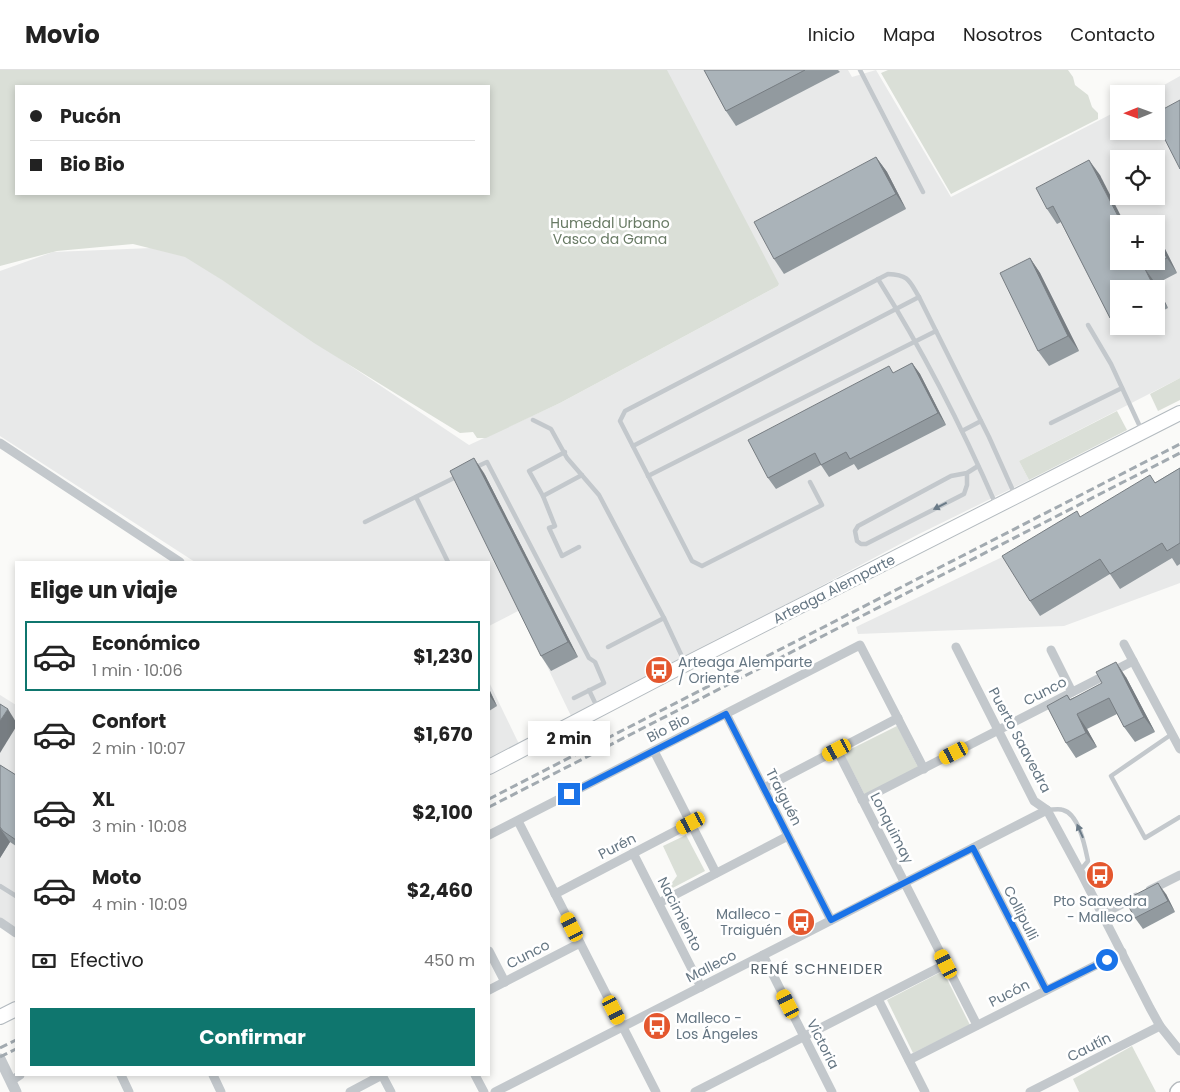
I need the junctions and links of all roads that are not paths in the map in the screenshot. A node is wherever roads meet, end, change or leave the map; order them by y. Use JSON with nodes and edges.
{"nodes":[{"id":1,"x":860,"y":70,"type":"edge"},
{"id":2,"x":923,"y":192,"type":"dead end"},
{"id":3,"x":878,"y":278,"type":"junction"},
{"id":4,"x":919,"y":297,"type":"junction"},
{"id":5,"x":897,"y":309,"type":"junction"},
{"id":6,"x":1088,"y":325,"type":"dead end"},
{"id":7,"x":936,"y":331,"type":"junction"},
{"id":8,"x":915,"y":342,"type":"junction"},
{"id":9,"x":1122,"y":388,"type":"junction"},
{"id":10,"x":1180,"y":413,"type":"edge"},
{"id":11,"x":533,"y":420,"type":"dead end"},
{"id":12,"x":981,"y":421,"type":"junction"},
{"id":13,"x":1051,"y":424,"type":"dead end"},
{"id":14,"x":962,"y":432,"type":"junction"},
{"id":15,"x":1142,"y":432,"type":"junction"},
{"id":16,"x":0,"y":443,"type":"edge"},
{"id":17,"x":633,"y":446,"type":"junction"},
{"id":18,"x":565,"y":452,"type":"junction"},
{"id":19,"x":978,"y":466,"type":"junction"},
{"id":20,"x":469,"y":470,"type":"edge"},
{"id":21,"x":967,"y":473,"type":"junction"},
{"id":22,"x":460,"y":475,"type":"edge"},
{"id":23,"x":582,"y":475,"type":"junction"},
{"id":24,"x":648,"y":476,"type":"junction"},
{"id":25,"x":810,"y":482,"type":"dead end"},
{"id":26,"x":543,"y":496,"type":"junction"},
{"id":27,"x":1016,"y":496,"type":"junction"},
{"id":28,"x":416,"y":497,"type":"junction"},
{"id":29,"x":996,"y":506,"type":"junction"},
{"id":30,"x":365,"y":522,"type":"dead end"},
{"id":31,"x":579,"y":548,"type":"dead end"},
{"id":32,"x":178,"y":561,"type":"edge"},
{"id":33,"x":448,"y":561,"type":"edge"},
{"id":34,"x":664,"y":618,"type":"junction"},
{"id":35,"x":1124,"y":644,"type":"dead end"},
{"id":36,"x":608,"y":647,"type":"dead end"},
{"id":37,"x":956,"y":647,"type":"dead end"},
{"id":38,"x":1051,"y":650,"type":"dead end"},
{"id":39,"x":1133,"y":661,"type":"junction"},
{"id":40,"x":686,"y":664,"type":"junction"},
{"id":41,"x":589,"y":690,"type":"junction"},
{"id":42,"x":1072,"y":692,"type":"junction"},
{"id":43,"x":574,"y":698,"type":"dead end"},
{"id":44,"x":599,"y":710,"type":"junction"},
{"id":45,"x":726,"y":714,"type":"junction"},
{"id":46,"x":898,"y":718,"type":"junction"},
{"id":47,"x":998,"y":730,"type":"junction"},
{"id":48,"x":1176,"y":732,"type":"edge"},
{"id":49,"x":837,"y":750,"type":"junction"},
{"id":50,"x":1180,"y":750,"type":"edge"},
{"id":51,"x":654,"y":751,"type":"junction"},
{"id":52,"x":490,"y":766,"type":"edge"},
{"id":53,"x":924,"y":769,"type":"junction"},
{"id":54,"x":764,"y":788,"type":"junction"},
{"id":55,"x":862,"y":800,"type":"junction"},
{"id":56,"x":1047,"y":810,"type":"junction"},
{"id":57,"x":1180,"y":817,"type":"edge"},
{"id":58,"x":518,"y":821,"type":"junction"},
{"id":59,"x":691,"y":823,"type":"junction"},
{"id":60,"x":490,"y":835,"type":"edge"},
{"id":61,"x":788,"y":836,"type":"junction"},
{"id":62,"x":973,"y":848,"type":"junction"},
{"id":63,"x":633,"y":853,"type":"junction"},
{"id":64,"x":1080,"y":871,"type":"junction"},
{"id":65,"x":716,"y":873,"type":"junction"},
{"id":66,"x":1180,"y":875,"type":"edge"},
{"id":67,"x":904,"y":883,"type":"junction"},
{"id":68,"x":0,"y":886,"type":"edge"},
{"id":69,"x":555,"y":894,"type":"junction"},
{"id":70,"x":15,"y":895,"type":"edge"},
{"id":71,"x":659,"y":903,"type":"junction"},
{"id":72,"x":1102,"y":914,"type":"junction"},
{"id":73,"x":831,"y":920,"type":"junction"},
{"id":74,"x":0,"y":922,"type":"edge"},
{"id":75,"x":15,"y":932,"type":"edge"},
{"id":76,"x":580,"y":943,"type":"junction"},
{"id":77,"x":1122,"y":952,"type":"junction"},
{"id":78,"x":490,"y":953,"type":"edge"},
{"id":79,"x":763,"y":955,"type":"junction"},
{"id":80,"x":946,"y":964,"type":"junction"},
{"id":81,"x":505,"y":982,"type":"junction"},
{"id":82,"x":701,"y":986,"type":"junction"},
{"id":83,"x":490,"y":990,"type":"edge"},
{"id":84,"x":1046,"y":990,"type":"junction"},
{"id":85,"x":878,"y":999,"type":"junction"},
{"id":86,"x":15,"y":1009,"type":"edge"},
{"id":87,"x":0,"y":1017,"type":"edge"},
{"id":88,"x":977,"y":1025,"type":"junction"},
{"id":89,"x":1160,"y":1026,"type":"junction"},
{"id":90,"x":623,"y":1027,"type":"junction"},
{"id":91,"x":804,"y":1036,"type":"junction"},
{"id":92,"x":1180,"y":1051,"type":"edge"},
{"id":93,"x":0,"y":1059,"type":"edge"},
{"id":94,"x":909,"y":1060,"type":"junction"},
{"id":95,"x":121,"y":1076,"type":"edge"},
{"id":96,"x":213,"y":1076,"type":"edge"},
{"id":97,"x":380,"y":1076,"type":"edge"},
{"id":98,"x":382,"y":1076,"type":"edge"},
{"id":99,"x":476,"y":1076,"type":"edge"},
{"id":100,"x":16,"y":1078,"type":"edge"},
{"id":101,"x":16,"y":1092,"type":"edge"},
{"id":102,"x":129,"y":1092,"type":"edge"},
{"id":103,"x":221,"y":1092,"type":"edge"},
{"id":104,"x":350,"y":1092,"type":"edge"},
{"id":105,"x":390,"y":1092,"type":"edge"},
{"id":106,"x":484,"y":1092,"type":"edge"},
{"id":107,"x":495,"y":1092,"type":"edge"},
{"id":108,"x":656,"y":1092,"type":"edge"},
{"id":109,"x":695,"y":1092,"type":"edge"},
{"id":110,"x":832,"y":1092,"type":"edge"},
{"id":111,"x":926,"y":1092,"type":"edge"},
{"id":112,"x":1030,"y":1092,"type":"edge"}],
"edges":[{"from":1,"to":2,"type":"lane"},
{"from":3,"to":4,"type":"lane"},
{"from":3,"to":5,"type":"lane"},
{"from":3,"to":17,"type":"lane"},
{"from":4,"to":5,"type":"lane"},
{"from":4,"to":7,"type":"lane"},
{"from":5,"to":8,"type":"lane"},
{"from":5,"to":17,"type":"lane"},
{"from":6,"to":9,"type":"lane"},
{"from":7,"to":8,"type":"lane"},
{"from":7,"to":12,"type":"lane"},
{"from":8,"to":14,"type":"lane"},
{"from":8,"to":24,"type":"lane"},
{"from":9,"to":13,"type":"lane"},
{"from":9,"to":15,"type":"lane"},
{"from":10,"to":15,"type":"main road","name":"Arteaga Alemparte"},
{"from":11,"to":18,"type":"lane"},
{"from":12,"to":14,"type":"lane"},
{"from":12,"to":27,"type":"lane"},
{"from":14,"to":19,"type":"lane"},
{"from":15,"to":27,"type":"main road","name":"Arteaga Alemparte"},
{"from":16,"to":32,"type":"street"},
{"from":17,"to":24,"type":"lane"},
{"from":18,"to":23,"type":"lane"},
{"from":18,"to":26,"type":"lane"},
{"from":19,"to":21,"type":"lane"},
{"from":19,"to":29,"type":"lane"},
{"from":20,"to":41,"type":"lane"},
{"from":21,"to":21,"type":"lane","one_way":true},
{"from":22,"to":28,"type":"lane"},
{"from":23,"to":26,"type":"lane"},
{"from":23,"to":34,"type":"lane"},
{"from":24,"to":25,"type":"lane"},
{"from":26,"to":31,"type":"lane"},
{"from":27,"to":29,"type":"main road","name":"Arteaga Alemparte"},
{"from":28,"to":30,"type":"lane"},
{"from":28,"to":33,"type":"lane"},
{"from":29,"to":40,"type":"main road","name":"Arteaga Alemparte"},
{"from":34,"to":36,"type":"lane"},
{"from":34,"to":40,"type":"lane"},
{"from":35,"to":39,"type":"street"},
{"from":37,"to":47,"type":"street","name":"Puerto Saavedra"},
{"from":38,"to":42,"type":"street"},
{"from":39,"to":42,"type":"street","name":"Cunco"},
{"from":39,"to":48,"type":"street"},
{"from":40,"to":44,"type":"main road","name":"Arteaga Alemparte"},
{"from":41,"to":43,"type":"lane"},
{"from":41,"to":44,"type":"lane"},
{"from":42,"to":47,"type":"street","name":"Cunco"},
{"from":44,"to":52,"type":"main road","name":"Arteaga Alemparte"},
{"from":45,"to":46,"type":"street","name":"Bio Bio"},
{"from":45,"to":51,"type":"street","name":"Bio Bio"},
{"from":45,"to":54,"type":"street","name":"Traiguén"},
{"from":46,"to":49,"type":"street"},
{"from":46,"to":53,"type":"street"},
{"from":47,"to":53,"type":"street","name":"Cunco"},
{"from":47,"to":56,"type":"street","name":"Puerto Saavedra"},
{"from":48,"to":50,"type":"street"},
{"from":48,"to":57,"type":"lane"},
{"from":49,"to":54,"type":"street"},
{"from":49,"to":55,"type":"street","name":"Lonquimay"},
{"from":51,"to":58,"type":"street","name":"Bio Bio"},
{"from":51,"to":59,"type":"street"},
{"from":53,"to":55,"type":"street","name":"Cunco"},
{"from":54,"to":61,"type":"street","name":"Traiguén"},
{"from":55,"to":67,"type":"street","name":"Lonquimay"},
{"from":56,"to":62,"type":"street","name":"Malleco"},
{"from":56,"to":64,"type":"street","name":"Puerto Saavedra"},
{"from":64,"to":56,"type":"lane","one_way":true},
{"from":58,"to":60,"type":"street","name":"Bio Bio"},
{"from":58,"to":69,"type":"street"},
{"from":59,"to":63,"type":"street","name":"Purén"},
{"from":59,"to":65,"type":"street"},
{"from":61,"to":65,"type":"street"},
{"from":61,"to":73,"type":"street","name":"Traiguén"},
{"from":62,"to":67,"type":"street","name":"Malleco"},
{"from":62,"to":84,"type":"street","name":"Collipulli"},
{"from":63,"to":69,"type":"street","name":"Purén"},
{"from":63,"to":71,"type":"street","name":"Nacimiento"},
{"from":64,"to":72,"type":"street","name":"Puerto Saavedra"},
{"from":65,"to":71,"type":"street"},
{"from":66,"to":72,"type":"street"},
{"from":67,"to":73,"type":"street","name":"Malleco"},
{"from":67,"to":80,"type":"street","name":"Lonquimay"},
{"from":68,"to":70,"type":"lane"},
{"from":69,"to":76,"type":"street"},
{"from":71,"to":82,"type":"street","name":"Nacimiento"},
{"from":72,"to":77,"type":"street","name":"Puerto Saavedra"},
{"from":73,"to":79,"type":"street","name":"Malleco"},
{"from":74,"to":75,"type":"street"},
{"from":76,"to":81,"type":"street","name":"Cunco"},
{"from":76,"to":90,"type":"street"},
{"from":77,"to":84,"type":"street","name":"Pucón"},
{"from":77,"to":89,"type":"street","name":"Puerto Saavedra"},
{"from":78,"to":81,"type":"street"},
{"from":79,"to":82,"type":"street","name":"Malleco"},
{"from":79,"to":91,"type":"street","name":"Victoria"},
{"from":80,"to":85,"type":"street"},
{"from":80,"to":88,"type":"street","name":"Lonquimay"},
{"from":81,"to":83,"type":"street","name":"Cunco"},
{"from":82,"to":90,"type":"street","name":"Malleco"},
{"from":84,"to":88,"type":"street","name":"Pucón"},
{"from":85,"to":91,"type":"street"},
{"from":85,"to":94,"type":"street"},
{"from":86,"to":87,"type":"main road"},
{"from":88,"to":94,"type":"street","name":"Pucón"},
{"from":89,"to":92,"type":"street","name":"Puerto Saavedra"},
{"from":89,"to":112,"type":"street","name":"Cautín"},
{"from":90,"to":107,"type":"street","name":"Malleco"},
{"from":90,"to":108,"type":"street"},
{"from":91,"to":109,"type":"street"},
{"from":91,"to":110,"type":"street","name":"Victoria"},
{"from":93,"to":100,"type":"street"},
{"from":94,"to":111,"type":"street"},
{"from":95,"to":102,"type":"street"},
{"from":96,"to":103,"type":"street"},
{"from":97,"to":104,"type":"street"},
{"from":98,"to":105,"type":"street"},
{"from":99,"to":106,"type":"street"},
{"from":100,"to":101,"type":"street"}]}
